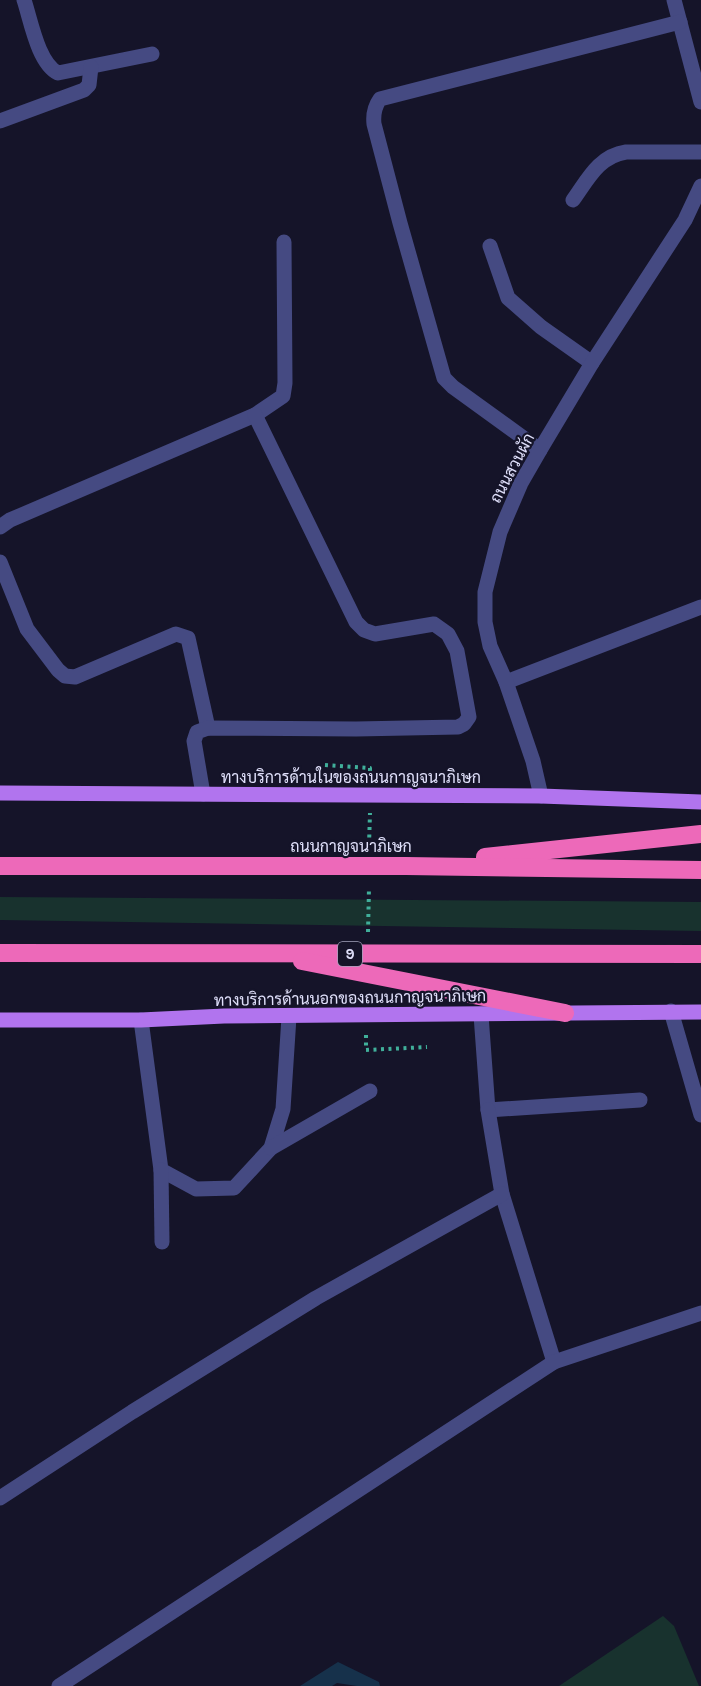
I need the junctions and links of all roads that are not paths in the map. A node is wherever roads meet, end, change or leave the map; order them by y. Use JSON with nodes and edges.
{"nodes":[{"id":1,"x":24,"y":0,"type":"edge"},
{"id":2,"x":674,"y":0,"type":"edge"},
{"id":3,"x":680,"y":22,"type":"junction"},
{"id":4,"x":152,"y":54,"type":"dead end"},
{"id":5,"x":91,"y":67,"type":"junction"},
{"id":6,"x":701,"y":102,"type":"edge"},
{"id":7,"x":0,"y":122,"type":"edge"},
{"id":8,"x":701,"y":152,"type":"edge"},
{"id":9,"x":701,"y":186,"type":"edge"},
{"id":10,"x":573,"y":200,"type":"dead end"},
{"id":11,"x":284,"y":242,"type":"dead end"},
{"id":12,"x":490,"y":246,"type":"dead end"},
{"id":13,"x":592,"y":363,"type":"junction"},
{"id":14,"x":255,"y":415,"type":"junction"},
{"id":15,"x":540,"y":450,"type":"junction"},
{"id":16,"x":0,"y":527,"type":"edge"},
{"id":17,"x":0,"y":562,"type":"edge"},
{"id":18,"x":701,"y":607,"type":"edge"},
{"id":19,"x":506,"y":682,"type":"junction"},
{"id":20,"x":208,"y":728,"type":"junction"},
{"id":21,"x":0,"y":793,"type":"edge"},
{"id":22,"x":203,"y":794,"type":"junction"},
{"id":23,"x":541,"y":796,"type":"junction"},
{"id":24,"x":701,"y":802,"type":"edge"},
{"id":25,"x":701,"y":834,"type":"edge"},
{"id":26,"x":0,"y":866,"type":"edge"},
{"id":27,"x":406,"y":866,"type":"junction"},
{"id":28,"x":701,"y":870,"type":"edge"},
{"id":29,"x":0,"y":953,"type":"edge"},
{"id":30,"x":261,"y":953,"type":"junction"},
{"id":31,"x":701,"y":954,"type":"edge"},
{"id":32,"x":671,"y":1011,"type":"junction"},
{"id":33,"x":701,"y":1012,"type":"edge"},
{"id":34,"x":565,"y":1013,"type":"junction"},
{"id":35,"x":480,"y":1015,"type":"junction"},
{"id":36,"x":289,"y":1017,"type":"junction"},
{"id":37,"x":0,"y":1020,"type":"edge"},
{"id":38,"x":141,"y":1020,"type":"junction"},
{"id":39,"x":370,"y":1091,"type":"dead end"},
{"id":40,"x":640,"y":1101,"type":"dead end"},
{"id":41,"x":489,"y":1110,"type":"junction"},
{"id":42,"x":701,"y":1115,"type":"edge"},
{"id":43,"x":271,"y":1148,"type":"junction"},
{"id":44,"x":161,"y":1170,"type":"junction"},
{"id":45,"x":502,"y":1194,"type":"junction"},
{"id":46,"x":162,"y":1242,"type":"dead end"},
{"id":47,"x":701,"y":1313,"type":"edge"},
{"id":48,"x":554,"y":1362,"type":"junction"},
{"id":49,"x":0,"y":1498,"type":"edge"},
{"id":50,"x":59,"y":1686,"type":"edge"}],
"edges":[{"from":1,"to":5,"type":"street"},
{"from":2,"to":3,"type":"street"},
{"from":3,"to":6,"type":"street"},
{"from":3,"to":15,"type":"street"},
{"from":4,"to":5,"type":"street"},
{"from":5,"to":7,"type":"street"},
{"from":8,"to":10,"type":"street"},
{"from":9,"to":13,"type":"street","name":"ถนนสวนผัก"},
{"from":11,"to":14,"type":"street"},
{"from":12,"to":13,"type":"street"},
{"from":13,"to":15,"type":"street","name":"ถนนสวนผัก"},
{"from":14,"to":16,"type":"street"},
{"from":14,"to":20,"type":"street"},
{"from":15,"to":19,"type":"street","name":"ถนนสวนผัก"},
{"from":17,"to":20,"type":"street"},
{"from":18,"to":19,"type":"street"},
{"from":19,"to":23,"type":"street","name":"ถนนสวนผัก"},
{"from":20,"to":22,"type":"street"},
{"from":21,"to":22,"type":"main road","name":"ทางบริการด้านในของถนนกาญจนาภิเษก"},
{"from":22,"to":23,"type":"main road","name":"ทางบริการด้านในของถนนกาญจนาภิเษก"},
{"from":23,"to":24,"type":"main road","name":"ทางบริการด้านในของถนนกาญจนาภิเษก"},
{"from":25,"to":27,"type":"highway"},
{"from":26,"to":27,"type":"highway","name":"ถนนกาญจนาภิเษก"},
{"from":27,"to":28,"type":"highway","name":"ถนนกาญจนาภิเษก"},
{"from":29,"to":30,"type":"highway","number":"9"},
{"from":30,"to":31,"type":"highway","number":"9"},
{"from":30,"to":34,"type":"highway"},
{"from":32,"to":33,"type":"main road","name":"ทางบริการด้านนอกของถนนกาญจนาภิเษก"},
{"from":32,"to":34,"type":"main road","name":"ทางบริการด้านนอกของถนนกาญจนาภิเษก"},
{"from":32,"to":42,"type":"street"},
{"from":34,"to":35,"type":"main road","name":"ทางบริการด้านนอกของถนนกาญจนาภิเษก"},
{"from":35,"to":36,"type":"main road","name":"ทางบริการด้านนอกของถนนกาญจนาภิเษก"},
{"from":35,"to":41,"type":"street"},
{"from":36,"to":38,"type":"main road","name":"ทางบริการด้านนอกของถนนกาญจนาภิเษก"},
{"from":36,"to":43,"type":"street"},
{"from":37,"to":38,"type":"main road","name":"ทางบริการด้านนอกของถนนกาญจนาภิเษก"},
{"from":38,"to":44,"type":"street"},
{"from":39,"to":43,"type":"street"},
{"from":40,"to":41,"type":"street"},
{"from":41,"to":45,"type":"street"},
{"from":43,"to":44,"type":"street"},
{"from":44,"to":46,"type":"street"},
{"from":45,"to":48,"type":"street"},
{"from":45,"to":49,"type":"street"},
{"from":47,"to":48,"type":"street"},
{"from":48,"to":50,"type":"street"}]}
